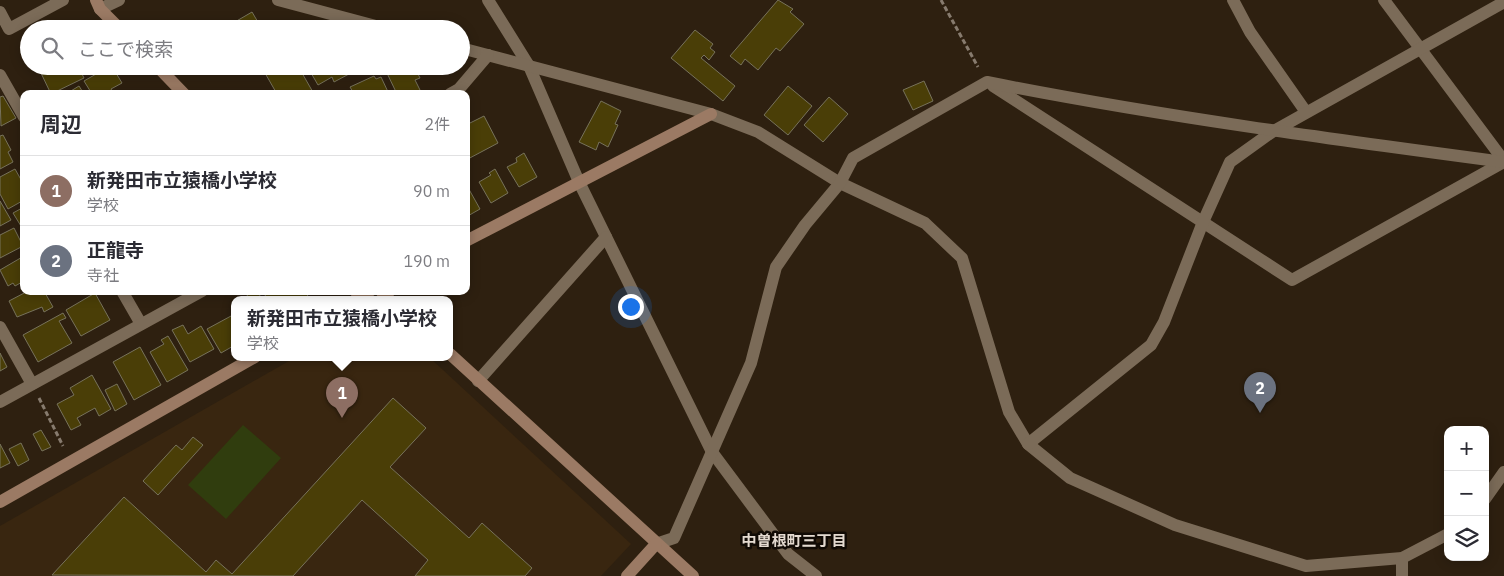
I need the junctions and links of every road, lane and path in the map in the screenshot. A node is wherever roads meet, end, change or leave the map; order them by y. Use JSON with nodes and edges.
{"nodes":[{"id":1,"x":63,"y":0,"type":"edge"},
{"id":2,"x":119,"y":0,"type":"edge"},
{"id":3,"x":278,"y":0,"type":"edge"},
{"id":4,"x":488,"y":0,"type":"edge"},
{"id":5,"x":941,"y":0,"type":"edge"},
{"id":6,"x":1233,"y":0,"type":"edge"},
{"id":7,"x":1384,"y":0,"type":"edge"},
{"id":8,"x":1504,"y":2,"type":"edge"},
{"id":9,"x":98,"y":4,"type":"edge"},
{"id":10,"x":0,"y":12,"type":"edge"},
{"id":11,"x":26,"y":20,"type":"edge"},
{"id":12,"x":112,"y":20,"type":"edge"},
{"id":13,"x":353,"y":20,"type":"edge"},
{"id":14,"x":20,"y":24,"type":"edge"},
{"id":15,"x":1421,"y":48,"type":"junction"},
{"id":16,"x":470,"y":50,"type":"edge"},
{"id":17,"x":488,"y":55,"type":"junction"},
{"id":18,"x":529,"y":66,"type":"junction"},
{"id":19,"x":0,"y":75,"type":"edge"},
{"id":20,"x":166,"y":75,"type":"edge"},
{"id":21,"x":987,"y":82,"type":"junction"},
{"id":22,"x":180,"y":90,"type":"edge"},
{"id":23,"x":457,"y":90,"type":"edge"},
{"id":24,"x":20,"y":110,"type":"edge"},
{"id":25,"x":1306,"y":112,"type":"junction"},
{"id":26,"x":710,"y":114,"type":"junction"},
{"id":27,"x":1272,"y":132,"type":"junction"},
{"id":28,"x":1504,"y":162,"type":"edge"},
{"id":29,"x":579,"y":182,"type":"junction"},
{"id":30,"x":840,"y":184,"type":"junction"},
{"id":31,"x":1203,"y":222,"type":"junction"},
{"id":32,"x":606,"y":237,"type":"junction"},
{"id":33,"x":470,"y":239,"type":"edge"},
{"id":34,"x":124,"y":295,"type":"edge"},
{"id":35,"x":195,"y":295,"type":"edge"},
{"id":36,"x":141,"y":324,"type":"junction"},
{"id":37,"x":0,"y":327,"type":"edge"},
{"id":38,"x":453,"y":357,"type":"edge"},
{"id":39,"x":248,"y":361,"type":"edge"},
{"id":40,"x":478,"y":381,"type":"junction"},
{"id":41,"x":32,"y":384,"type":"junction"},
{"id":42,"x":0,"y":402,"type":"edge"},
{"id":43,"x":1028,"y":444,"type":"junction"},
{"id":44,"x":712,"y":452,"type":"junction"},
{"id":45,"x":70,"y":462,"type":"junction"},
{"id":46,"x":1504,"y":472,"type":"edge"},
{"id":47,"x":1489,"y":493,"type":"edge"},
{"id":48,"x":0,"y":502,"type":"edge"},
{"id":49,"x":1444,"y":536,"type":"edge"},
{"id":50,"x":656,"y":544,"type":"junction"},
{"id":51,"x":1402,"y":558,"type":"junction"},
{"id":52,"x":627,"y":576,"type":"edge"},
{"id":53,"x":693,"y":576,"type":"edge"},
{"id":54,"x":816,"y":576,"type":"edge"},
{"id":55,"x":1402,"y":576,"type":"edge"}],
"edges":[{"from":1,"to":11,"type":"street"},
{"from":2,"to":9,"type":"street"},
{"from":3,"to":13,"type":"street"},
{"from":4,"to":18,"type":"street"},
{"from":5,"to":21,"type":"path"},
{"from":6,"to":25,"type":"street"},
{"from":7,"to":15,"type":"street"},
{"from":8,"to":15,"type":"street"},
{"from":9,"to":12,"type":"street"},
{"from":10,"to":14,"type":"street"},
{"from":15,"to":25,"type":"street"},
{"from":15,"to":28,"type":"street"},
{"from":16,"to":17,"type":"street"},
{"from":17,"to":18,"type":"street"},
{"from":17,"to":23,"type":"street"},
{"from":18,"to":26,"type":"street"},
{"from":18,"to":29,"type":"street"},
{"from":19,"to":24,"type":"street"},
{"from":20,"to":22,"type":"street"},
{"from":21,"to":27,"type":"street"},
{"from":21,"to":30,"type":"street"},
{"from":21,"to":31,"type":"street"},
{"from":25,"to":27,"type":"street"},
{"from":26,"to":29,"type":"street"},
{"from":26,"to":30,"type":"street"},
{"from":27,"to":28,"type":"street"},
{"from":27,"to":31,"type":"street"},
{"from":28,"to":31,"type":"street"},
{"from":29,"to":32,"type":"street"},
{"from":29,"to":33,"type":"street"},
{"from":30,"to":43,"type":"street"},
{"from":30,"to":44,"type":"street"},
{"from":31,"to":43,"type":"street"},
{"from":32,"to":40,"type":"street"},
{"from":32,"to":44,"type":"street"},
{"from":34,"to":36,"type":"street"},
{"from":35,"to":36,"type":"street"},
{"from":36,"to":41,"type":"street"},
{"from":37,"to":41,"type":"street"},
{"from":38,"to":40,"type":"street"},
{"from":39,"to":45,"type":"street"},
{"from":40,"to":50,"type":"street"},
{"from":41,"to":42,"type":"street"},
{"from":41,"to":45,"type":"path"},
{"from":43,"to":51,"type":"street"},
{"from":44,"to":50,"type":"street"},
{"from":44,"to":54,"type":"street"},
{"from":45,"to":48,"type":"street"},
{"from":46,"to":47,"type":"street"},
{"from":49,"to":51,"type":"street"},
{"from":50,"to":52,"type":"street"},
{"from":50,"to":53,"type":"street"},
{"from":51,"to":55,"type":"street"}]}
